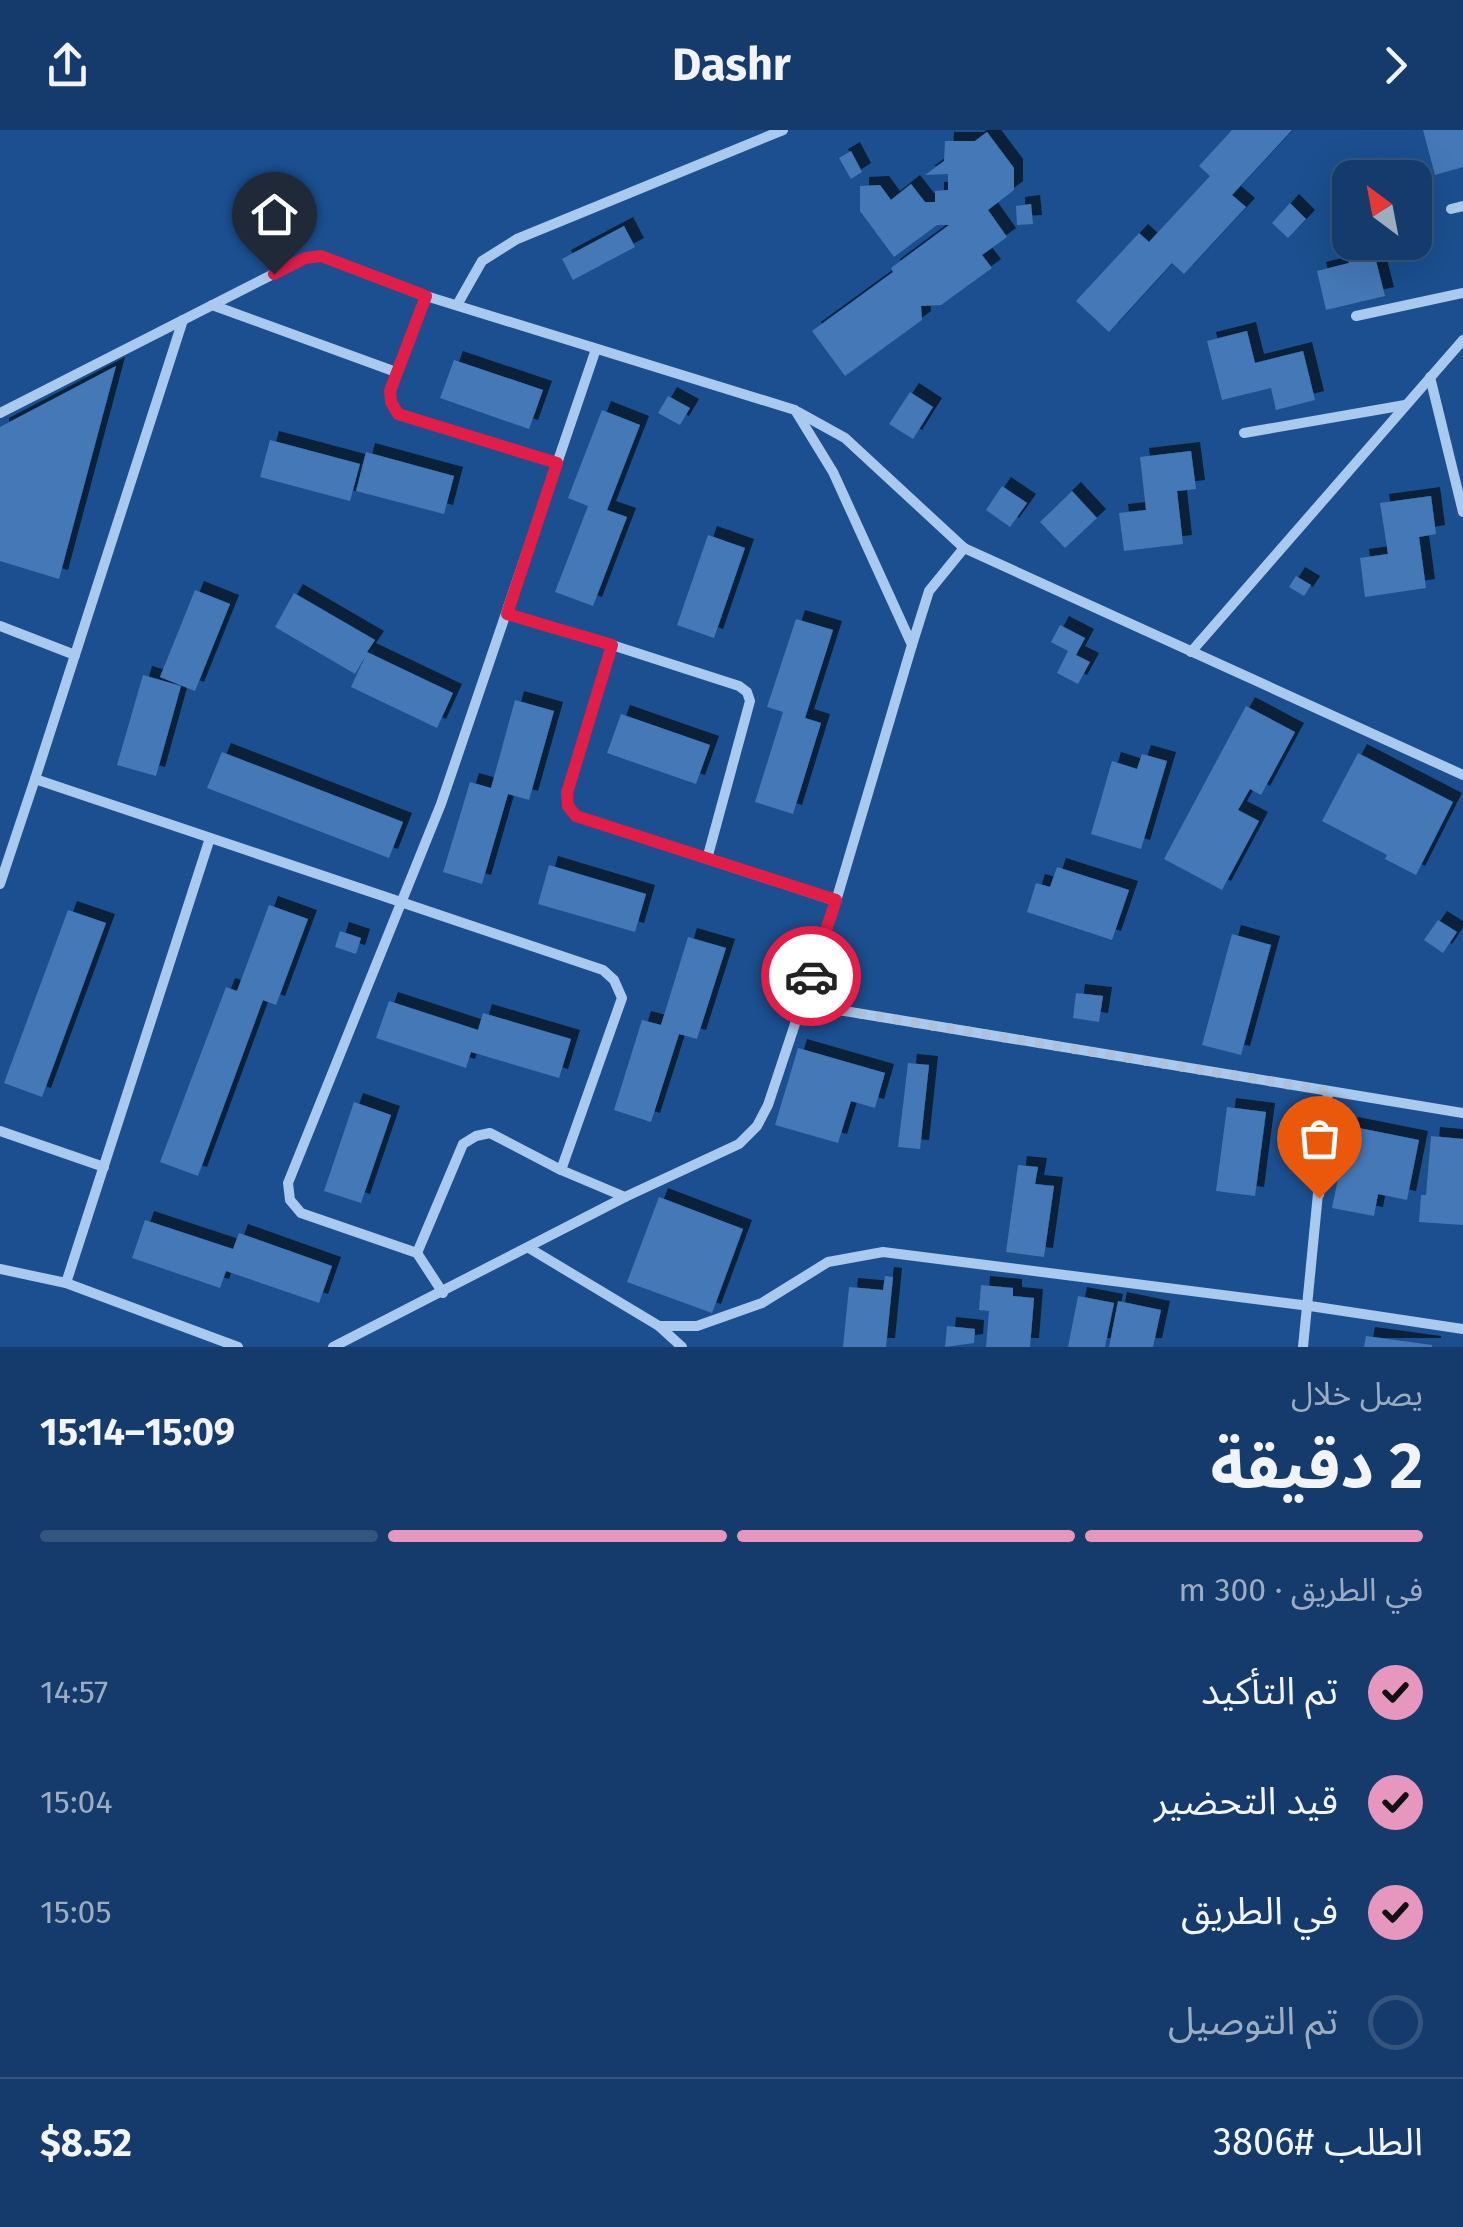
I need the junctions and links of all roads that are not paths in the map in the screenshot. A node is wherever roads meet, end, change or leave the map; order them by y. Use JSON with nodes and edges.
{"nodes":[{"id":1,"x":783,"y":130,"type":"edge"},
{"id":2,"x":1463,"y":293,"type":"edge"},
{"id":3,"x":426,"y":296,"type":"junction"},
{"id":4,"x":212,"y":305,"type":"junction"},
{"id":5,"x":457,"y":306,"type":"junction"},
{"id":6,"x":1356,"y":316,"type":"dead end"},
{"id":7,"x":183,"y":320,"type":"junction"},
{"id":8,"x":1463,"y":340,"type":"edge"},
{"id":9,"x":596,"y":348,"type":"junction"},
{"id":10,"x":396,"y":372,"type":"junction"},
{"id":11,"x":1430,"y":377,"type":"junction"},
{"id":12,"x":1406,"y":405,"type":"junction"},
{"id":13,"x":795,"y":410,"type":"junction"},
{"id":14,"x":0,"y":413,"type":"edge"},
{"id":15,"x":1244,"y":433,"type":"dead end"},
{"id":16,"x":557,"y":463,"type":"junction"},
{"id":17,"x":1463,"y":512,"type":"edge"},
{"id":18,"x":964,"y":548,"type":"junction"},
{"id":19,"x":507,"y":614,"type":"junction"},
{"id":20,"x":0,"y":626,"type":"edge"},
{"id":21,"x":612,"y":645,"type":"junction"},
{"id":22,"x":912,"y":645,"type":"junction"},
{"id":23,"x":1191,"y":652,"type":"junction"},
{"id":24,"x":75,"y":654,"type":"junction"},
{"id":25,"x":1463,"y":776,"type":"edge"},
{"id":26,"x":35,"y":779,"type":"junction"},
{"id":27,"x":0,"y":835,"type":"edge"},
{"id":28,"x":210,"y":838,"type":"junction"},
{"id":29,"x":14,"y":840,"type":"junction"},
{"id":30,"x":707,"y":859,"type":"junction"},
{"id":31,"x":0,"y":884,"type":"edge"},
{"id":32,"x":836,"y":900,"type":"junction"},
{"id":33,"x":403,"y":903,"type":"junction"},
{"id":34,"x":802,"y":1004,"type":"junction"},
{"id":35,"x":1328,"y":1091,"type":"junction"},
{"id":36,"x":1463,"y":1114,"type":"edge"},
{"id":37,"x":0,"y":1131,"type":"edge"},
{"id":38,"x":104,"y":1167,"type":"junction"},
{"id":39,"x":561,"y":1170,"type":"junction"},
{"id":40,"x":625,"y":1197,"type":"junction"},
{"id":41,"x":529,"y":1248,"type":"junction"},
{"id":42,"x":418,"y":1253,"type":"junction"},
{"id":43,"x":0,"y":1268,"type":"edge"},
{"id":44,"x":66,"y":1284,"type":"junction"},
{"id":45,"x":443,"y":1293,"type":"junction"},
{"id":46,"x":1310,"y":1306,"type":"junction"},
{"id":47,"x":659,"y":1326,"type":"junction"},
{"id":48,"x":1463,"y":1329,"type":"edge"},
{"id":49,"x":238,"y":1347,"type":"edge"},
{"id":50,"x":333,"y":1347,"type":"edge"},
{"id":51,"x":682,"y":1347,"type":"edge"},
{"id":52,"x":1303,"y":1347,"type":"edge"}],
"edges":[{"from":1,"to":5,"type":"street"},
{"from":2,"to":6,"type":"street"},
{"from":3,"to":4,"type":"street"},
{"from":3,"to":5,"type":"street"},
{"from":3,"to":10,"type":"street"},
{"from":4,"to":7,"type":"street"},
{"from":4,"to":10,"type":"street"},
{"from":5,"to":9,"type":"street"},
{"from":7,"to":14,"type":"street"},
{"from":7,"to":24,"type":"street"},
{"from":8,"to":11,"type":"street"},
{"from":9,"to":13,"type":"street"},
{"from":9,"to":16,"type":"street"},
{"from":10,"to":16,"type":"street"},
{"from":11,"to":12,"type":"street"},
{"from":11,"to":17,"type":"street"},
{"from":12,"to":15,"type":"street"},
{"from":12,"to":23,"type":"street"},
{"from":13,"to":18,"type":"street"},
{"from":13,"to":22,"type":"street"},
{"from":16,"to":19,"type":"street"},
{"from":18,"to":22,"type":"street"},
{"from":18,"to":23,"type":"street"},
{"from":19,"to":21,"type":"street"},
{"from":19,"to":33,"type":"street"},
{"from":20,"to":24,"type":"street"},
{"from":21,"to":30,"type":"street"},
{"from":21,"to":30,"type":"street"},
{"from":22,"to":32,"type":"street"},
{"from":23,"to":25,"type":"street"},
{"from":24,"to":26,"type":"street"},
{"from":26,"to":28,"type":"street"},
{"from":26,"to":29,"type":"street"},
{"from":27,"to":29,"type":"street"},
{"from":28,"to":33,"type":"street"},
{"from":28,"to":38,"type":"street"},
{"from":29,"to":31,"type":"street"},
{"from":30,"to":32,"type":"street"},
{"from":32,"to":34,"type":"street"},
{"from":33,"to":39,"type":"street"},
{"from":33,"to":42,"type":"street"},
{"from":34,"to":35,"type":"street"},
{"from":34,"to":40,"type":"street"},
{"from":35,"to":36,"type":"street"},
{"from":35,"to":46,"type":"street"},
{"from":37,"to":38,"type":"street"},
{"from":38,"to":44,"type":"street"},
{"from":39,"to":40,"type":"street"},
{"from":39,"to":42,"type":"street"},
{"from":40,"to":41,"type":"street"},
{"from":41,"to":45,"type":"street"},
{"from":41,"to":47,"type":"street"},
{"from":42,"to":45,"type":"street"},
{"from":43,"to":44,"type":"street"},
{"from":44,"to":49,"type":"street"},
{"from":45,"to":50,"type":"street"},
{"from":46,"to":47,"type":"street"},
{"from":46,"to":48,"type":"street"},
{"from":46,"to":52,"type":"street"},
{"from":47,"to":51,"type":"street"}]}
